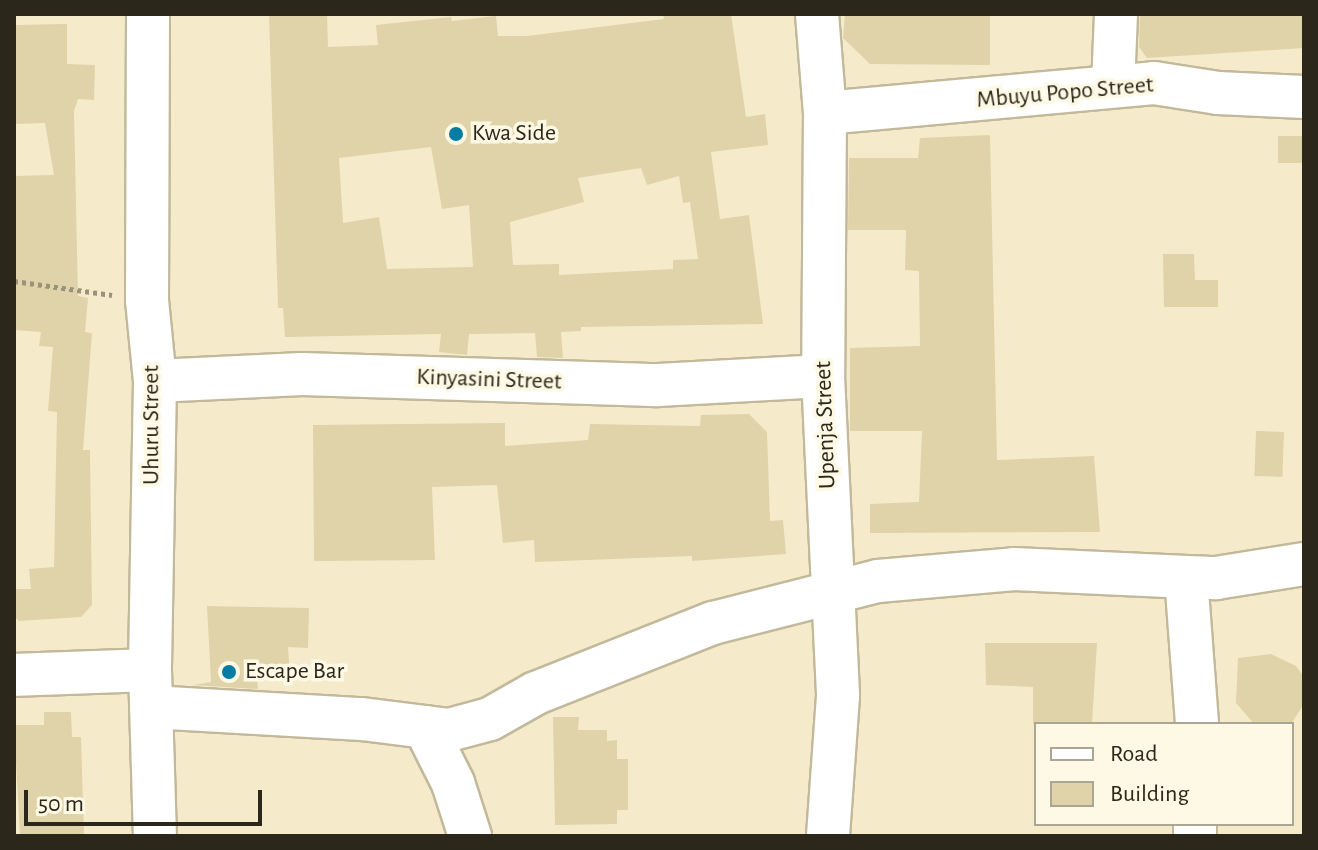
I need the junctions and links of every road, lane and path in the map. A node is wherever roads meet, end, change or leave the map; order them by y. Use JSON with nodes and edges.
{"nodes":[{"id":1,"x":148,"y":14,"type":"edge"},
{"id":2,"x":817,"y":14,"type":"edge"},
{"id":3,"x":1116,"y":14,"type":"edge"},
{"id":4,"x":1113,"y":86,"type":"junction"},
{"id":5,"x":1304,"y":97,"type":"edge"},
{"id":6,"x":825,"y":113,"type":"junction"},
{"id":7,"x":14,"y":281,"type":"edge"},
{"id":8,"x":147,"y":300,"type":"junction"},
{"id":9,"x":823,"y":376,"type":"junction"},
{"id":10,"x":155,"y":381,"type":"junction"},
{"id":11,"x":1304,"y":564,"type":"edge"},
{"id":12,"x":1186,"y":577,"type":"junction"},
{"id":13,"x":835,"y":590,"type":"junction"},
{"id":14,"x":14,"y":675,"type":"edge"},
{"id":15,"x":150,"y":688,"type":"junction"},
{"id":16,"x":1197,"y":722,"type":"edge"},
{"id":17,"x":425,"y":727,"type":"junction"},
{"id":18,"x":155,"y":836,"type":"edge"},
{"id":19,"x":470,"y":836,"type":"edge"},
{"id":20,"x":828,"y":836,"type":"edge"}],
"edges":[{"from":1,"to":8,"type":"street","name":"Uhuru Street"},
{"from":2,"to":6,"type":"street","name":"Upenja Street"},
{"from":3,"to":4,"type":"street"},
{"from":4,"to":5,"type":"street","name":"Mbuyu Popo Street"},
{"from":4,"to":6,"type":"street","name":"Mbuyu Popo Street"},
{"from":6,"to":9,"type":"street","name":"Upenja Street"},
{"from":7,"to":8,"type":"path"},
{"from":8,"to":10,"type":"street","name":"Uhuru Street"},
{"from":9,"to":10,"type":"street","name":"Kinyasini Street"},
{"from":9,"to":13,"type":"street","name":"Upenja Street"},
{"from":10,"to":15,"type":"street","name":"Uhuru Street"},
{"from":11,"to":12,"type":"street"},
{"from":12,"to":13,"type":"street"},
{"from":12,"to":16,"type":"street"},
{"from":13,"to":17,"type":"street"},
{"from":13,"to":20,"type":"street","name":"Upenja Street"},
{"from":14,"to":15,"type":"street"},
{"from":15,"to":17,"type":"street"},
{"from":15,"to":18,"type":"street","name":"Uhuru Street"},
{"from":17,"to":19,"type":"street"}]}
